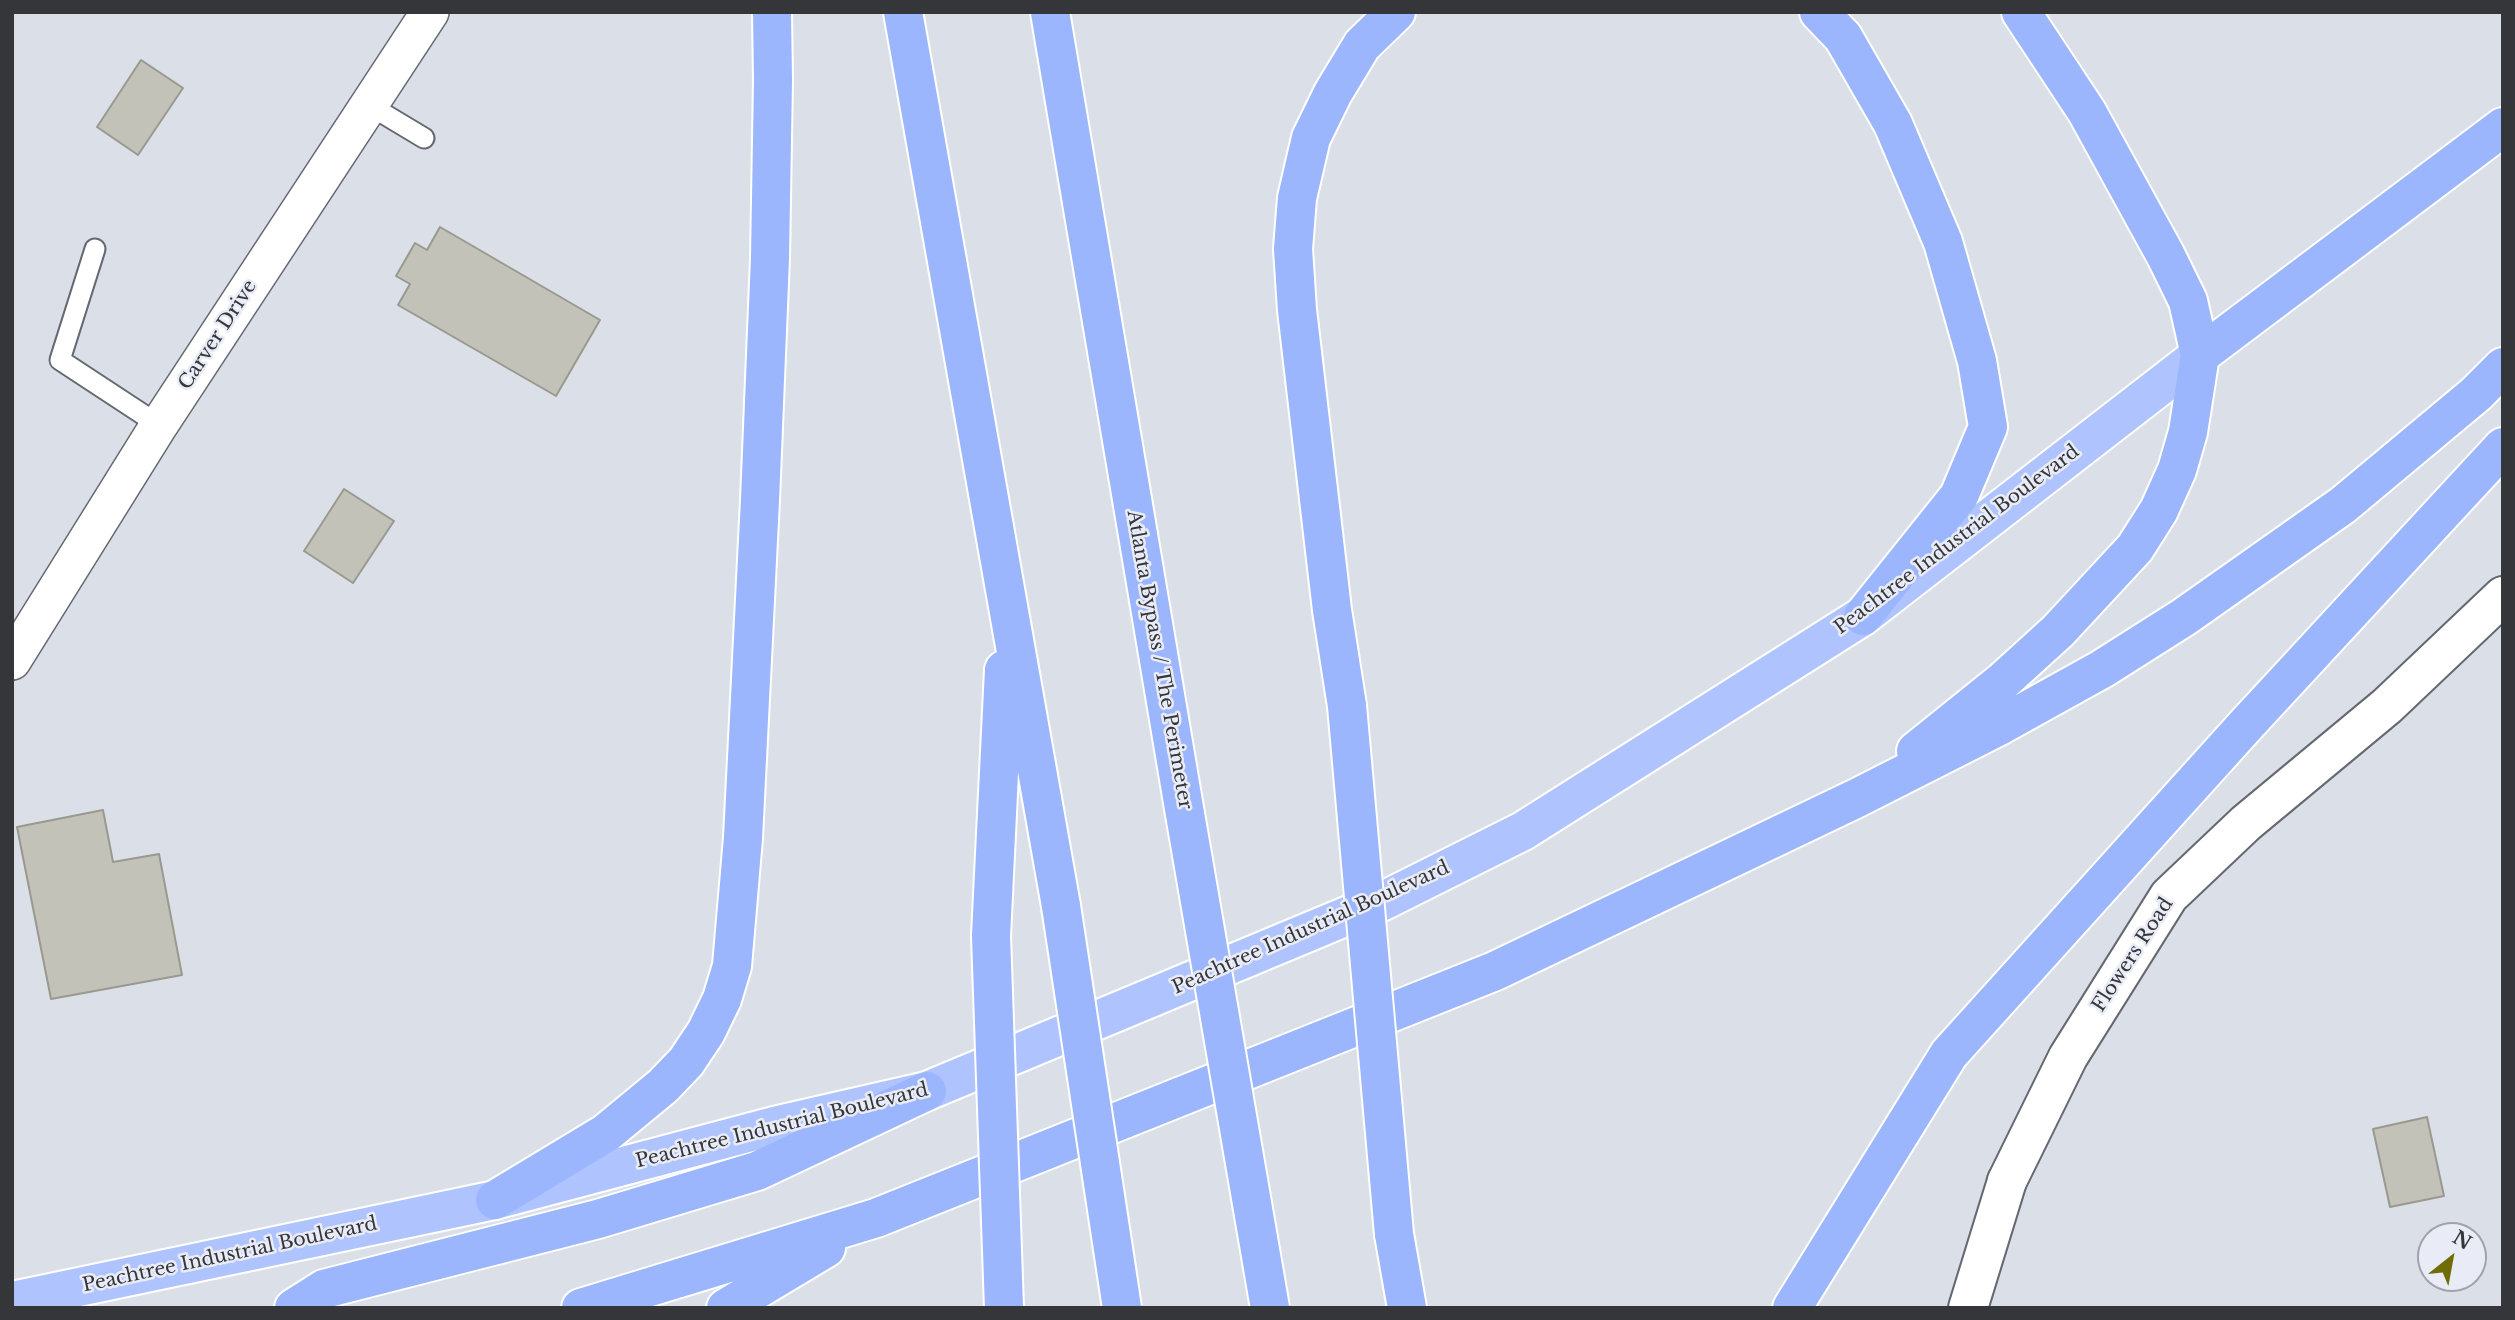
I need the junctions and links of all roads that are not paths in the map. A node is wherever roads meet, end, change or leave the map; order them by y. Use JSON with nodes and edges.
{"nodes":[{"id":1,"x":430,"y":12,"type":"edge"},
{"id":2,"x":772,"y":12,"type":"edge"},
{"id":3,"x":903,"y":12,"type":"edge"},
{"id":4,"x":1050,"y":12,"type":"edge"},
{"id":5,"x":1396,"y":12,"type":"edge"},
{"id":6,"x":1819,"y":12,"type":"edge"},
{"id":7,"x":2021,"y":12,"type":"edge"},
{"id":8,"x":369,"y":105,"type":"junction"},
{"id":9,"x":2503,"y":127,"type":"edge"},
{"id":10,"x":424,"y":138,"type":"dead end"},
{"id":11,"x":95,"y":250,"type":"dead end"},
{"id":12,"x":2200,"y":355,"type":"junction"},
{"id":13,"x":2503,"y":367,"type":"edge"},
{"id":14,"x":159,"y":425,"type":"junction"},
{"id":15,"x":2503,"y":447,"type":"edge"},
{"id":16,"x":2503,"y":596,"type":"edge"},
{"id":17,"x":1007,"y":601,"type":"junction"},
{"id":18,"x":1863,"y":615,"type":"junction"},
{"id":19,"x":12,"y":661,"type":"edge"},
{"id":20,"x":1857,"y":799,"type":"junction"},
{"id":21,"x":927,"y":1091,"type":"junction"},
{"id":22,"x":495,"y":1200,"type":"junction"},
{"id":23,"x":876,"y":1218,"type":"junction"},
{"id":24,"x":12,"y":1301,"type":"edge"},
{"id":25,"x":295,"y":1308,"type":"edge"},
{"id":26,"x":582,"y":1308,"type":"edge"},
{"id":27,"x":726,"y":1308,"type":"edge"},
{"id":28,"x":1004,"y":1308,"type":"edge"},
{"id":29,"x":1122,"y":1308,"type":"edge"},
{"id":30,"x":1270,"y":1308,"type":"edge"},
{"id":31,"x":1407,"y":1308,"type":"edge"},
{"id":32,"x":1792,"y":1308,"type":"edge"},
{"id":33,"x":1968,"y":1308,"type":"edge"}],
"edges":[{"from":1,"to":8,"type":"street","name":"Carver Drive"},
{"from":2,"to":22,"type":"highway"},
{"from":3,"to":17,"type":"highway"},
{"from":4,"to":30,"type":"highway","name":"Atlanta Bypass / The Perimeter","bridge":true},
{"from":5,"to":31,"type":"highway","bridge":true},
{"from":6,"to":18,"type":"highway"},
{"from":7,"to":12,"type":"highway"},
{"from":8,"to":10,"type":"lane"},
{"from":8,"to":14,"type":"street","name":"Carver Drive"},
{"from":9,"to":12,"type":"highway","name":"Peachtree Industrial Boulevard"},
{"from":11,"to":14,"type":"lane"},
{"from":12,"to":18,"type":"highway","name":"Peachtree Industrial Boulevard"},
{"from":12,"to":20,"type":"highway"},
{"from":13,"to":20,"type":"highway"},
{"from":14,"to":19,"type":"street","name":"Carver Drive"},
{"from":15,"to":32,"type":"highway"},
{"from":16,"to":33,"type":"main road","name":"Flowers Road"},
{"from":17,"to":28,"type":"highway","bridge":true},
{"from":17,"to":29,"type":"highway","bridge":true},
{"from":18,"to":21,"type":"highway","name":"Peachtree Industrial Boulevard"},
{"from":20,"to":23,"type":"highway"},
{"from":21,"to":22,"type":"highway","name":"Peachtree Industrial Boulevard"},
{"from":21,"to":25,"type":"highway"},
{"from":22,"to":24,"type":"highway","name":"Peachtree Industrial Boulevard"},
{"from":23,"to":26,"type":"highway"},
{"from":23,"to":27,"type":"highway"}]}
